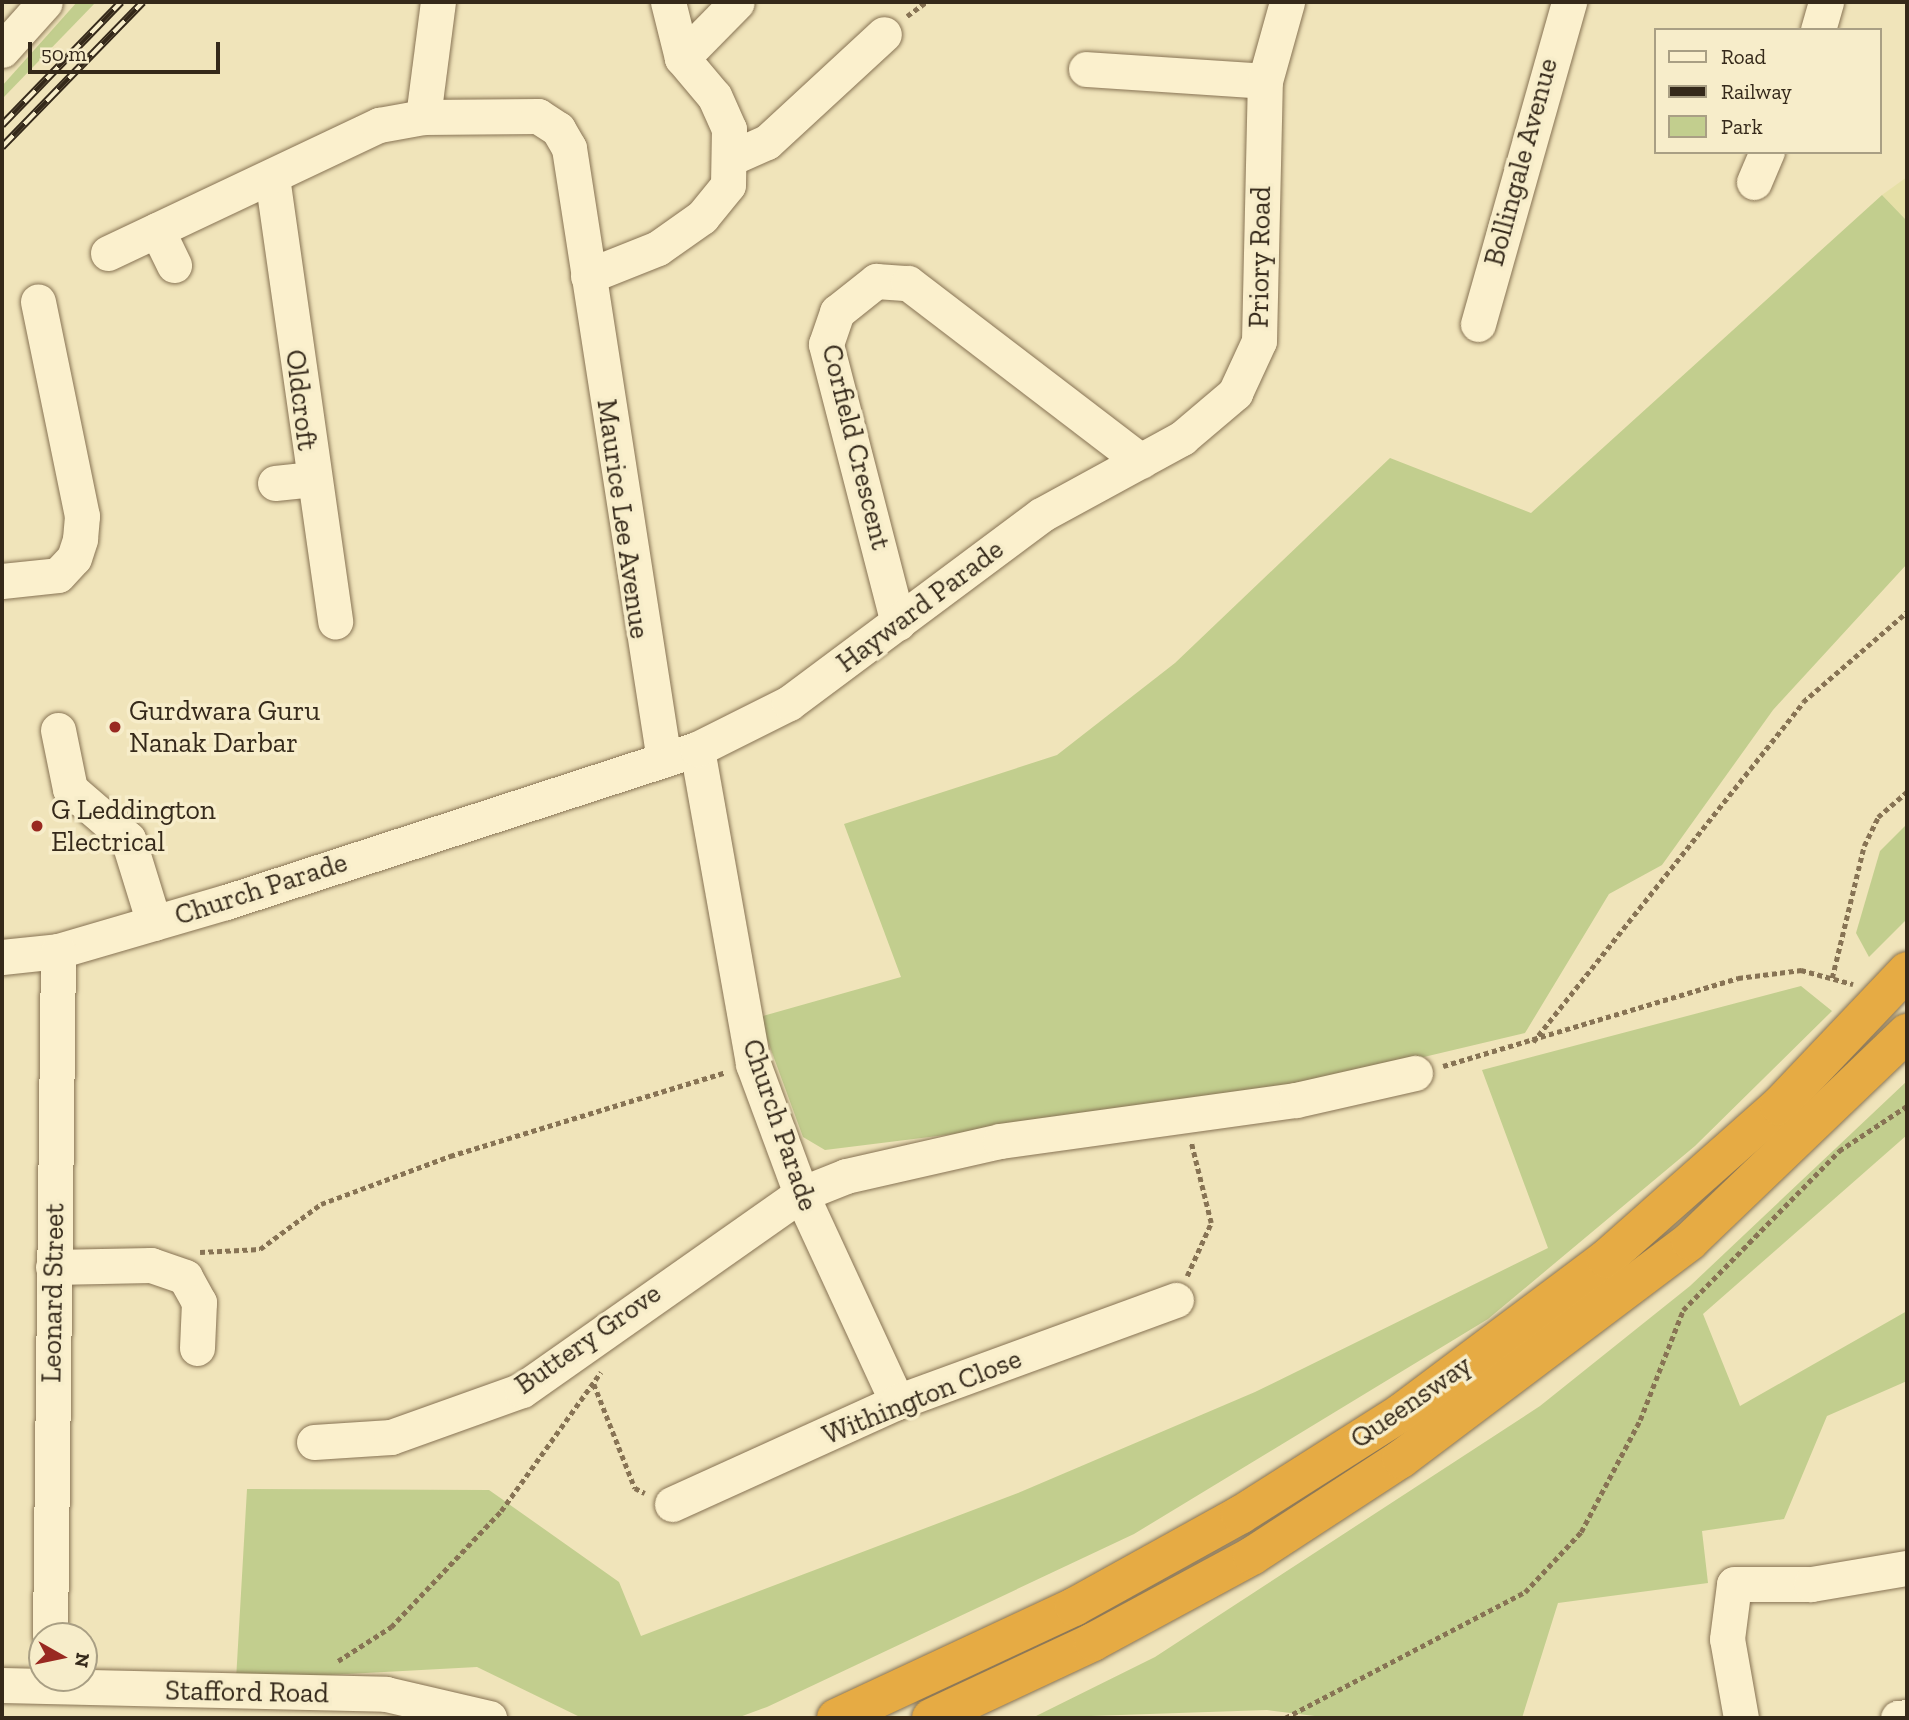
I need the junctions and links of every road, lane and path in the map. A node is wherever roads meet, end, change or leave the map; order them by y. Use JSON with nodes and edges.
{"nodes":[{"id":1,"x":44,"y":2,"type":"edge"},
{"id":2,"x":438,"y":2,"type":"edge"},
{"id":3,"x":668,"y":2,"type":"edge"},
{"id":4,"x":737,"y":2,"type":"edge"},
{"id":5,"x":1287,"y":2,"type":"edge"},
{"id":6,"x":1569,"y":2,"type":"edge"},
{"id":7,"x":1826,"y":2,"type":"edge"},
{"id":8,"x":1819,"y":28,"type":"edge"},
{"id":9,"x":884,"y":34,"type":"dead end"},
{"id":10,"x":2,"y":50,"type":"edge"},
{"id":11,"x":682,"y":58,"type":"junction"},
{"id":12,"x":1086,"y":69,"type":"dead end"},
{"id":13,"x":1265,"y":81,"type":"junction"},
{"id":14,"x":423,"y":117,"type":"junction"},
{"id":15,"x":733,"y":157,"type":"junction"},
{"id":16,"x":272,"y":177,"type":"junction"},
{"id":17,"x":157,"y":230,"type":"junction"},
{"id":18,"x":108,"y":253,"type":"dead end"},
{"id":19,"x":174,"y":265,"type":"dead end"},
{"id":20,"x":588,"y":276,"type":"junction"},
{"id":21,"x":38,"y":301,"type":"dead end"},
{"id":22,"x":1478,"y":324,"type":"dead end"},
{"id":23,"x":1141,"y":461,"type":"junction"},
{"id":24,"x":311,"y":479,"type":"junction"},
{"id":25,"x":275,"y":483,"type":"dead end"},
{"id":26,"x":2,"y":581,"type":"edge"},
{"id":27,"x":1907,"y":612,"type":"edge"},
{"id":28,"x":335,"y":622,"type":"dead end"},
{"id":29,"x":898,"y":623,"type":"junction"},
{"id":30,"x":58,"y":730,"type":"dead end"},
{"id":31,"x":698,"y":749,"type":"junction"},
{"id":32,"x":664,"y":760,"type":"junction"},
{"id":33,"x":1907,"y":792,"type":"edge"},
{"id":34,"x":154,"y":923,"type":"junction"},
{"id":35,"x":58,"y":951,"type":"junction"},
{"id":36,"x":2,"y":957,"type":"edge"},
{"id":37,"x":1907,"y":971,"type":"edge"},
{"id":38,"x":1832,"y":978,"type":"junction"},
{"id":39,"x":1841,"y":980,"type":"dead end"},
{"id":40,"x":1907,"y":1033,"type":"edge"},
{"id":41,"x":1533,"y":1042,"type":"junction"},
{"id":42,"x":753,"y":1064,"type":"junction"},
{"id":43,"x":1415,"y":1073,"type":"joint"},
{"id":44,"x":1907,"y":1106,"type":"edge"},
{"id":45,"x":1185,"y":1117,"type":"junction"},
{"id":46,"x":801,"y":1194,"type":"junction"},
{"id":47,"x":193,"y":1252,"type":"dead end"},
{"id":48,"x":53,"y":1267,"type":"junction"},
{"id":49,"x":1176,"y":1300,"type":"joint"},
{"id":50,"x":197,"y":1348,"type":"dead end"},
{"id":51,"x":606,"y":1361,"type":"dead end"},
{"id":52,"x":594,"y":1384,"type":"junction"},
{"id":53,"x":897,"y":1402,"type":"junction"},
{"id":54,"x":314,"y":1442,"type":"dead end"},
{"id":55,"x":672,"y":1504,"type":"joint"},
{"id":56,"x":1907,"y":1568,"type":"edge"},
{"id":57,"x":50,"y":1622,"type":"edge"},
{"id":58,"x":331,"y":1665,"type":"dead end"},
{"id":59,"x":28,"y":1684,"type":"edge"},
{"id":60,"x":2,"y":1685,"type":"edge"},
{"id":61,"x":98,"y":1685,"type":"edge"},
{"id":62,"x":1907,"y":1717,"type":"edge"},
{"id":63,"x":489,"y":1718,"type":"edge"},
{"id":64,"x":836,"y":1718,"type":"edge"},
{"id":65,"x":931,"y":1718,"type":"edge"},
{"id":66,"x":1285,"y":1718,"type":"edge"},
{"id":67,"x":1741,"y":1718,"type":"edge"},
{"id":68,"x":1898,"y":1718,"type":"edge"}],
"edges":[{"from":1,"to":10,"type":"street"},
{"from":2,"to":14,"type":"street"},
{"from":3,"to":11,"type":"street"},
{"from":4,"to":11,"type":"street"},
{"from":5,"to":13,"type":"street","name":"Priory Road"},
{"from":6,"to":22,"type":"street","name":"Bollingale Avenue"},
{"from":7,"to":8,"type":"street"},
{"from":9,"to":15,"type":"street"},
{"from":11,"to":15,"type":"street"},
{"from":12,"to":13,"type":"street"},
{"from":13,"to":23,"type":"street","name":"Priory Road"},
{"from":14,"to":16,"type":"street"},
{"from":14,"to":20,"type":"street"},
{"from":15,"to":20,"type":"street"},
{"from":16,"to":17,"type":"street"},
{"from":16,"to":24,"type":"street","name":"Oldcroft"},
{"from":17,"to":18,"type":"street"},
{"from":17,"to":19,"type":"street"},
{"from":20,"to":32,"type":"street","name":"Maurice Lee Avenue"},
{"from":21,"to":26,"type":"street"},
{"from":23,"to":29,"type":"street","name":"Hayward Parade"},
{"from":23,"to":29,"type":"street","name":"Corfield Crescent"},
{"from":24,"to":25,"type":"street"},
{"from":24,"to":28,"type":"street","name":"Oldcroft"},
{"from":27,"to":41,"type":"path"},
{"from":29,"to":31,"type":"street","name":"Hayward Parade"},
{"from":30,"to":34,"type":"street"},
{"from":31,"to":32,"type":"street","name":"Hayward Parade"},
{"from":31,"to":42,"type":"street","name":"Church Parade"},
{"from":32,"to":34,"type":"street","name":"Church Parade"},
{"from":33,"to":38,"type":"path"},
{"from":34,"to":35,"type":"street","name":"Church Parade"},
{"from":35,"to":36,"type":"street","name":"Church Parade"},
{"from":35,"to":48,"type":"street","name":"Leonard Street"},
{"from":37,"to":64,"type":"highway","name":"Queensway"},
{"from":38,"to":39,"type":"path"},
{"from":38,"to":41,"type":"path"},
{"from":40,"to":65,"type":"highway","name":"Queensway"},
{"from":41,"to":43,"type":"path"},
{"from":42,"to":46,"type":"street","name":"Church Parade"},
{"from":42,"to":47,"type":"path"},
{"from":43,"to":45,"type":"street","name":"Buttery Grove"},
{"from":44,"to":66,"type":"path"},
{"from":45,"to":46,"type":"street","name":"Buttery Grove"},
{"from":45,"to":49,"type":"path"},
{"from":46,"to":53,"type":"street","name":"Church Parade"},
{"from":46,"to":54,"type":"street","name":"Buttery Grove"},
{"from":48,"to":50,"type":"street"},
{"from":48,"to":57,"type":"street","name":"Leonard Street"},
{"from":49,"to":53,"type":"street","name":"Withington Close"},
{"from":51,"to":52,"type":"path"},
{"from":52,"to":55,"type":"path"},
{"from":52,"to":58,"type":"path"},
{"from":53,"to":55,"type":"street","name":"Withington Close"},
{"from":56,"to":67,"type":"street"},
{"from":59,"to":60,"type":"street","name":"Stafford Road"},
{"from":61,"to":63,"type":"street","name":"Stafford Road"},
{"from":62,"to":68,"type":"street"}]}
